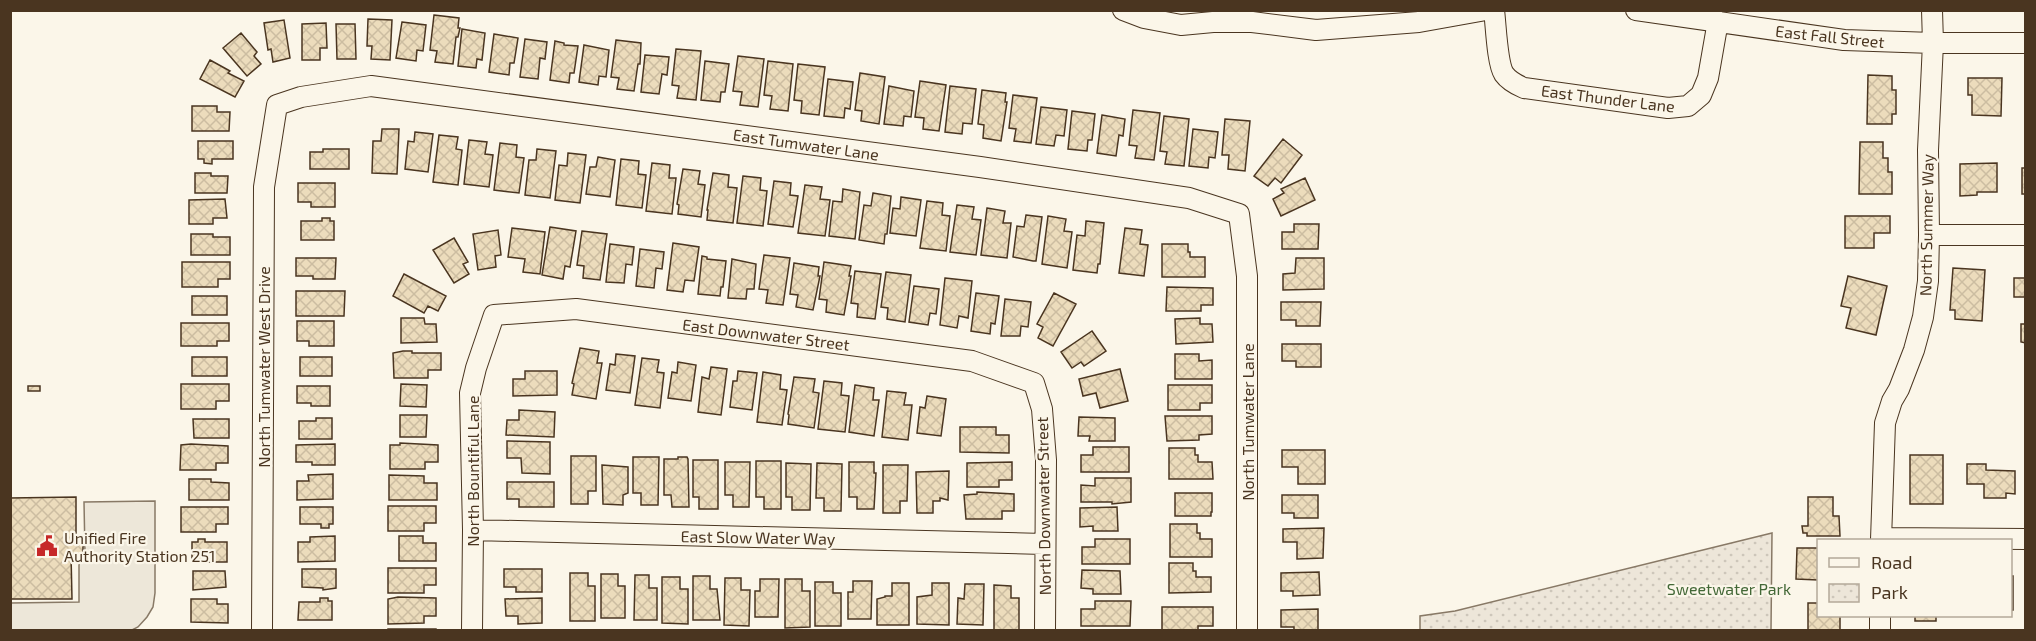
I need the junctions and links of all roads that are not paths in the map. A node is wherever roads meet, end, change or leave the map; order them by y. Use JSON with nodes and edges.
{"nodes":[{"id":1,"x":1123,"y":10,"type":"edge"},
{"id":2,"x":1486,"y":10,"type":"edge"},
{"id":3,"x":1494,"y":10,"type":"edge"},
{"id":4,"x":1636,"y":10,"type":"edge"},
{"id":5,"x":1932,"y":10,"type":"edge"},
{"id":6,"x":1718,"y":21,"type":"junction"},
{"id":7,"x":1933,"y":43,"type":"junction"},
{"id":8,"x":2025,"y":43,"type":"edge"},
{"id":9,"x":277,"y":105,"type":"joint"},
{"id":10,"x":1239,"y":214,"type":"joint"},
{"id":11,"x":1929,"y":235,"type":"junction"},
{"id":12,"x":2025,"y":235,"type":"edge"},
{"id":13,"x":494,"y":315,"type":"joint"},
{"id":14,"x":1034,"y":383,"type":"joint"},
{"id":15,"x":473,"y":530,"type":"junction"},
{"id":16,"x":1881,"y":539,"type":"edge"},
{"id":17,"x":2025,"y":539,"type":"edge"},
{"id":18,"x":1044,"y":544,"type":"junction"},
{"id":19,"x":262,"y":630,"type":"edge"},
{"id":20,"x":472,"y":630,"type":"edge"},
{"id":21,"x":1045,"y":630,"type":"edge"},
{"id":22,"x":1247,"y":630,"type":"edge"}],
"edges":[{"from":1,"to":2,"type":"street"},
{"from":3,"to":6,"type":"street","name":"East Thunder Lane"},
{"from":4,"to":6,"type":"street","name":"East Fall Street"},
{"from":5,"to":7,"type":"street","name":"North Summer Way"},
{"from":6,"to":7,"type":"street","name":"East Fall Street"},
{"from":7,"to":8,"type":"street","name":"East Fall Street"},
{"from":7,"to":11,"type":"street","name":"North Summer Way"},
{"from":9,"to":10,"type":"street","name":"East Tumwater Lane"},
{"from":9,"to":19,"type":"street","name":"North Tumwater West Drive"},
{"from":10,"to":22,"type":"street","name":"North Tumwater Lane"},
{"from":11,"to":12,"type":"street"},
{"from":11,"to":16,"type":"street","name":"North Summer Way"},
{"from":13,"to":14,"type":"street","name":"East Downwater Street"},
{"from":13,"to":15,"type":"street","name":"North Bountiful Lane"},
{"from":14,"to":18,"type":"street","name":"North Downwater Street"},
{"from":15,"to":18,"type":"street","name":"East Slow Water Way"},
{"from":15,"to":20,"type":"street","name":"North Bountiful Lane"},
{"from":16,"to":17,"type":"street"},
{"from":18,"to":21,"type":"street","name":"North Downwater Street"}]}
